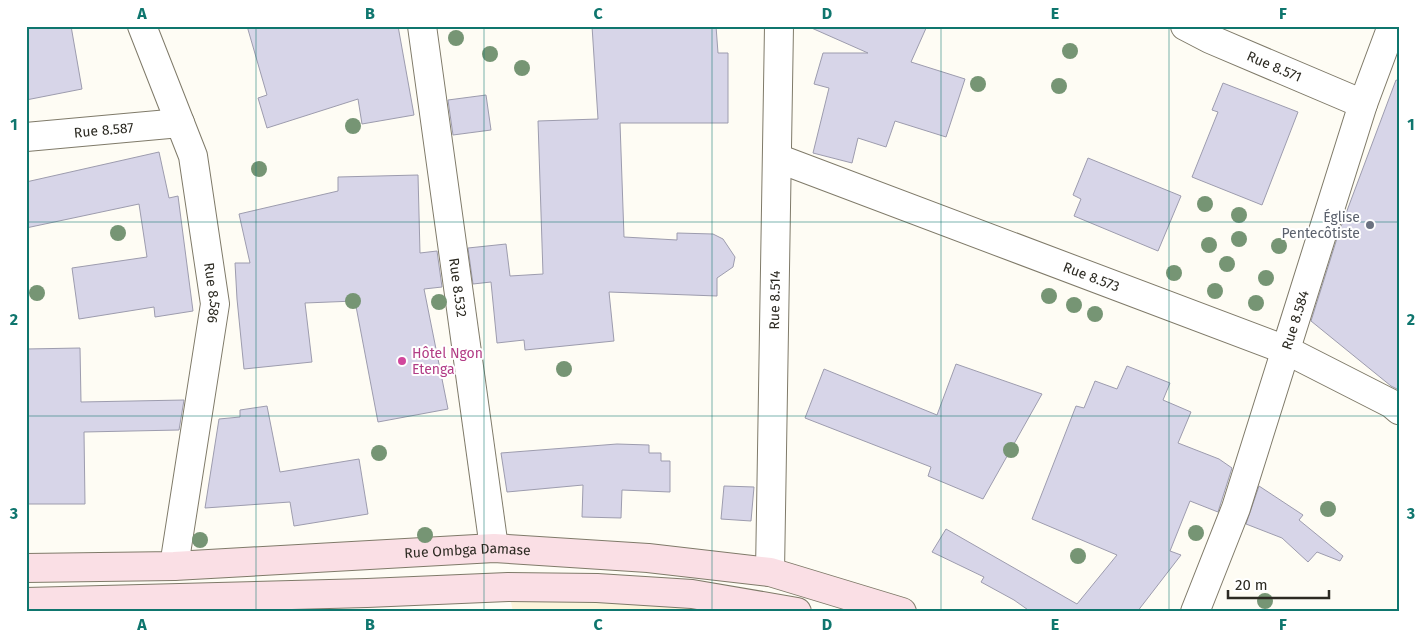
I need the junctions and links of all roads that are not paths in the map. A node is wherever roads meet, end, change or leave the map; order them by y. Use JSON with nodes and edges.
{"nodes":[{"id":1,"x":142,"y":26,"type":"edge"},
{"id":2,"x":422,"y":26,"type":"edge"},
{"id":3,"x":779,"y":26,"type":"edge"},
{"id":4,"x":1185,"y":26,"type":"edge"},
{"id":5,"x":1392,"y":26,"type":"edge"},
{"id":6,"x":1363,"y":104,"type":"junction"},
{"id":7,"x":180,"y":123,"type":"junction"},
{"id":8,"x":26,"y":136,"type":"edge"},
{"id":9,"x":777,"y":158,"type":"junction"},
{"id":10,"x":1286,"y":350,"type":"junction"},
{"id":11,"x":1399,"y":410,"type":"edge"},
{"id":12,"x":494,"y":548,"type":"junction"},
{"id":13,"x":174,"y":566,"type":"junction"},
{"id":14,"x":26,"y":568,"type":"edge"},
{"id":15,"x":770,"y":572,"type":"junction"},
{"id":16,"x":26,"y":602,"type":"edge"},
{"id":17,"x":797,"y":612,"type":"edge"},
{"id":18,"x":902,"y":612,"type":"edge"},
{"id":19,"x":1195,"y":612,"type":"edge"}],
"edges":[{"from":1,"to":7,"type":"street","name":"Rue 8.586"},
{"from":2,"to":12,"type":"street","name":"Rue 8.532"},
{"from":3,"to":9,"type":"street","name":"Rue 8.514"},
{"from":4,"to":6,"type":"street","name":"Rue 8.571"},
{"from":5,"to":6,"type":"street","name":"Rue 8.584"},
{"from":6,"to":10,"type":"street","name":"Rue 8.584"},
{"from":7,"to":8,"type":"street","name":"Rue 8.587"},
{"from":7,"to":13,"type":"street","name":"Rue 8.586"},
{"from":9,"to":10,"type":"street","name":"Rue 8.573"},
{"from":9,"to":15,"type":"street","name":"Rue 8.514"},
{"from":10,"to":11,"type":"street","name":"Rue 8.573"},
{"from":10,"to":19,"type":"street","name":"Rue 8.584"},
{"from":12,"to":13,"type":"main road","name":"Rue Ombga Damase"},
{"from":12,"to":15,"type":"main road","name":"Rue Ombga Damase"},
{"from":13,"to":14,"type":"main road","name":"Rue Ombga Damase"},
{"from":15,"to":18,"type":"main road","name":"Rue Ombga Damase"},
{"from":16,"to":17,"type":"main road"}]}
